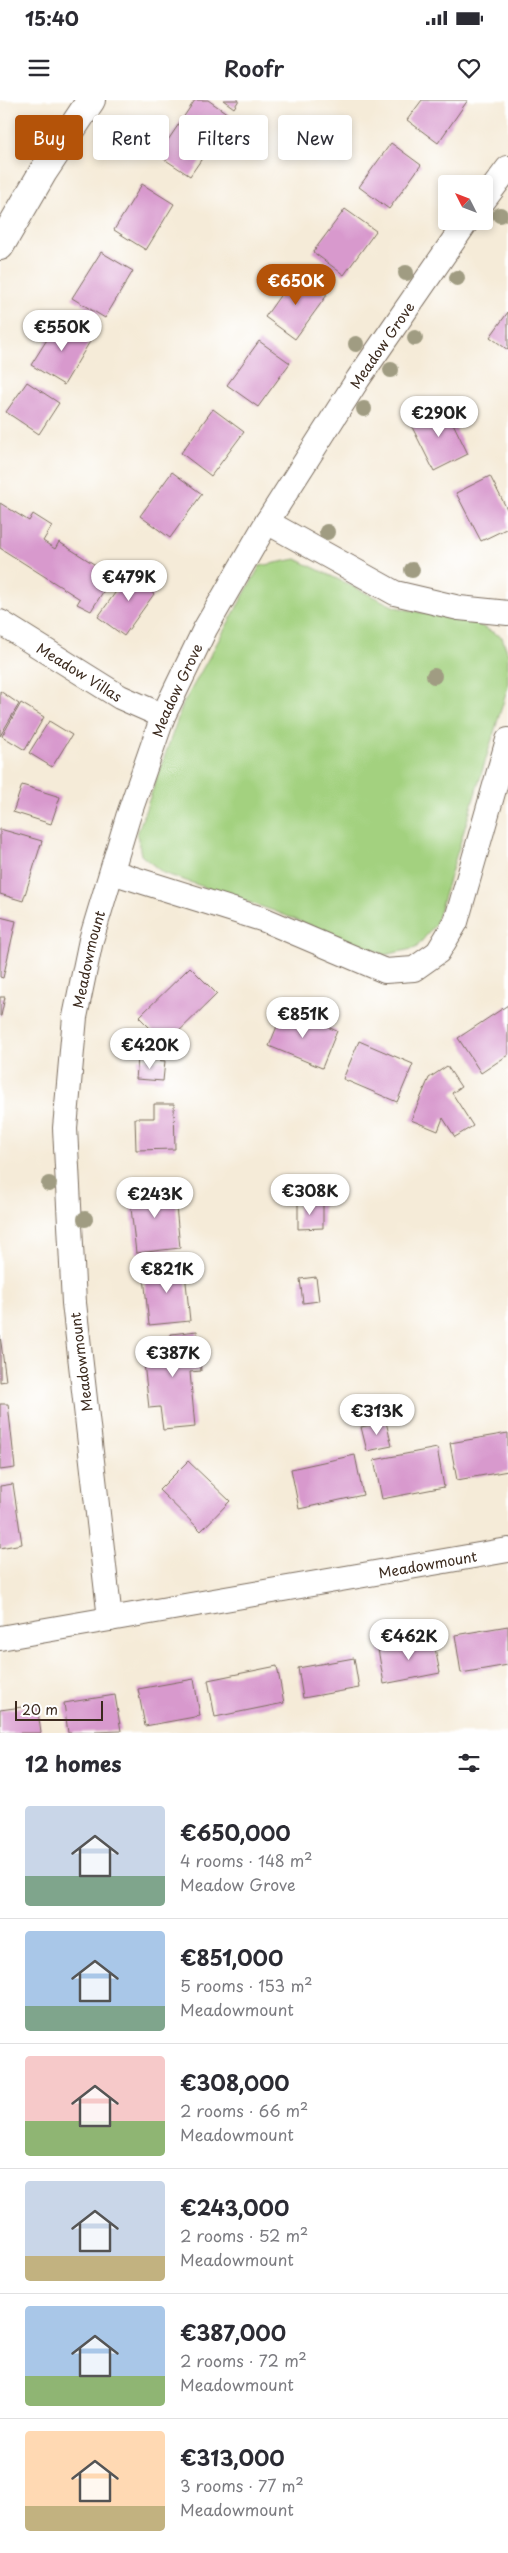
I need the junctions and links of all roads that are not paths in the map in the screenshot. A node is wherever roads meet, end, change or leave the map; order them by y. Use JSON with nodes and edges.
{"nodes":[{"id":1,"x":91,"y":100,"type":"edge"},
{"id":2,"x":508,"y":168,"type":"edge"},
{"id":3,"x":493,"y":188,"type":"edge"},
{"id":4,"x":461,"y":230,"type":"edge"},
{"id":5,"x":0,"y":246,"type":"edge"},
{"id":6,"x":267,"y":522,"type":"junction"},
{"id":7,"x":508,"y":613,"type":"edge"},
{"id":8,"x":0,"y":622,"type":"edge"},
{"id":9,"x":162,"y":716,"type":"junction"},
{"id":10,"x":508,"y":740,"type":"edge"},
{"id":11,"x":112,"y":872,"type":"junction"},
{"id":12,"x":508,"y":1550,"type":"edge"},
{"id":13,"x":110,"y":1619,"type":"junction"},
{"id":14,"x":0,"y":1638,"type":"edge"}],
"edges":[{"from":1,"to":5,"type":"street"},
{"from":2,"to":3,"type":"street"},
{"from":4,"to":6,"type":"street","name":"Meadow Grove"},
{"from":6,"to":7,"type":"street"},
{"from":6,"to":9,"type":"street","name":"Meadow Grove"},
{"from":8,"to":9,"type":"street","name":"Meadow Villas"},
{"from":9,"to":11,"type":"street","name":"Meadow Grove"},
{"from":10,"to":11,"type":"street"},
{"from":11,"to":13,"type":"street","name":"Meadowmount"},
{"from":12,"to":13,"type":"street","name":"Meadowmount"},
{"from":13,"to":14,"type":"street","name":"Meadowmount"}]}
